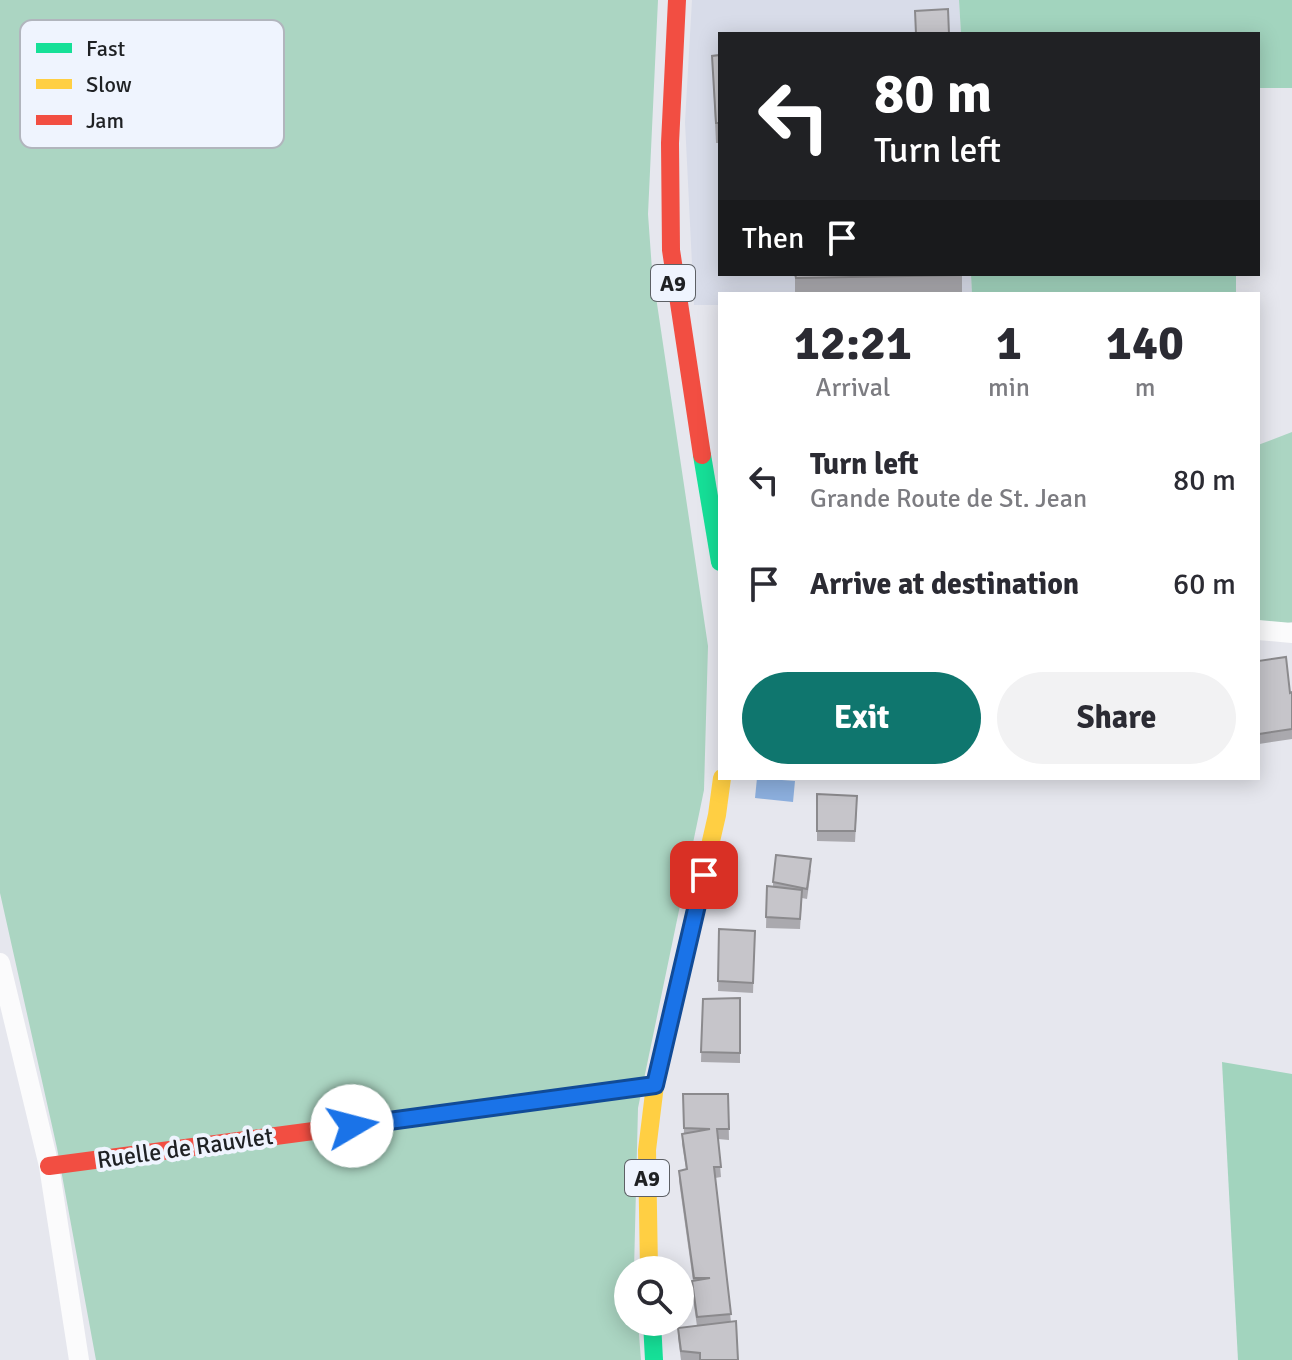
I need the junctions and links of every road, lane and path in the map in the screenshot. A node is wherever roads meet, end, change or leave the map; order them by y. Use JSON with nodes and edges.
{"nodes":[{"id":1,"x":677,"y":0,"type":"edge"},
{"id":2,"x":718,"y":550,"type":"edge"},
{"id":3,"x":1260,"y":630,"type":"edge"},
{"id":4,"x":1292,"y":633,"type":"edge"},
{"id":5,"x":722,"y":780,"type":"edge"},
{"id":6,"x":0,"y":963,"type":"edge"},
{"id":7,"x":655,"y":1085,"type":"junction"},
{"id":8,"x":49,"y":1166,"type":"junction"},
{"id":9,"x":649,"y":1256,"type":"edge"},
{"id":10,"x":653,"y":1336,"type":"edge"},
{"id":11,"x":79,"y":1360,"type":"edge"},
{"id":12,"x":654,"y":1360,"type":"edge"}],
"edges":[{"from":1,"to":2,"type":"main road","number":"A9"},
{"from":3,"to":4,"type":"street"},
{"from":5,"to":7,"type":"main road","number":"A9"},
{"from":6,"to":8,"type":"street"},
{"from":7,"to":8,"type":"main road","name":"Ruelle de Rauvlet"},
{"from":7,"to":9,"type":"main road","number":"A9"},
{"from":8,"to":11,"type":"street"},
{"from":10,"to":12,"type":"main road"}]}
